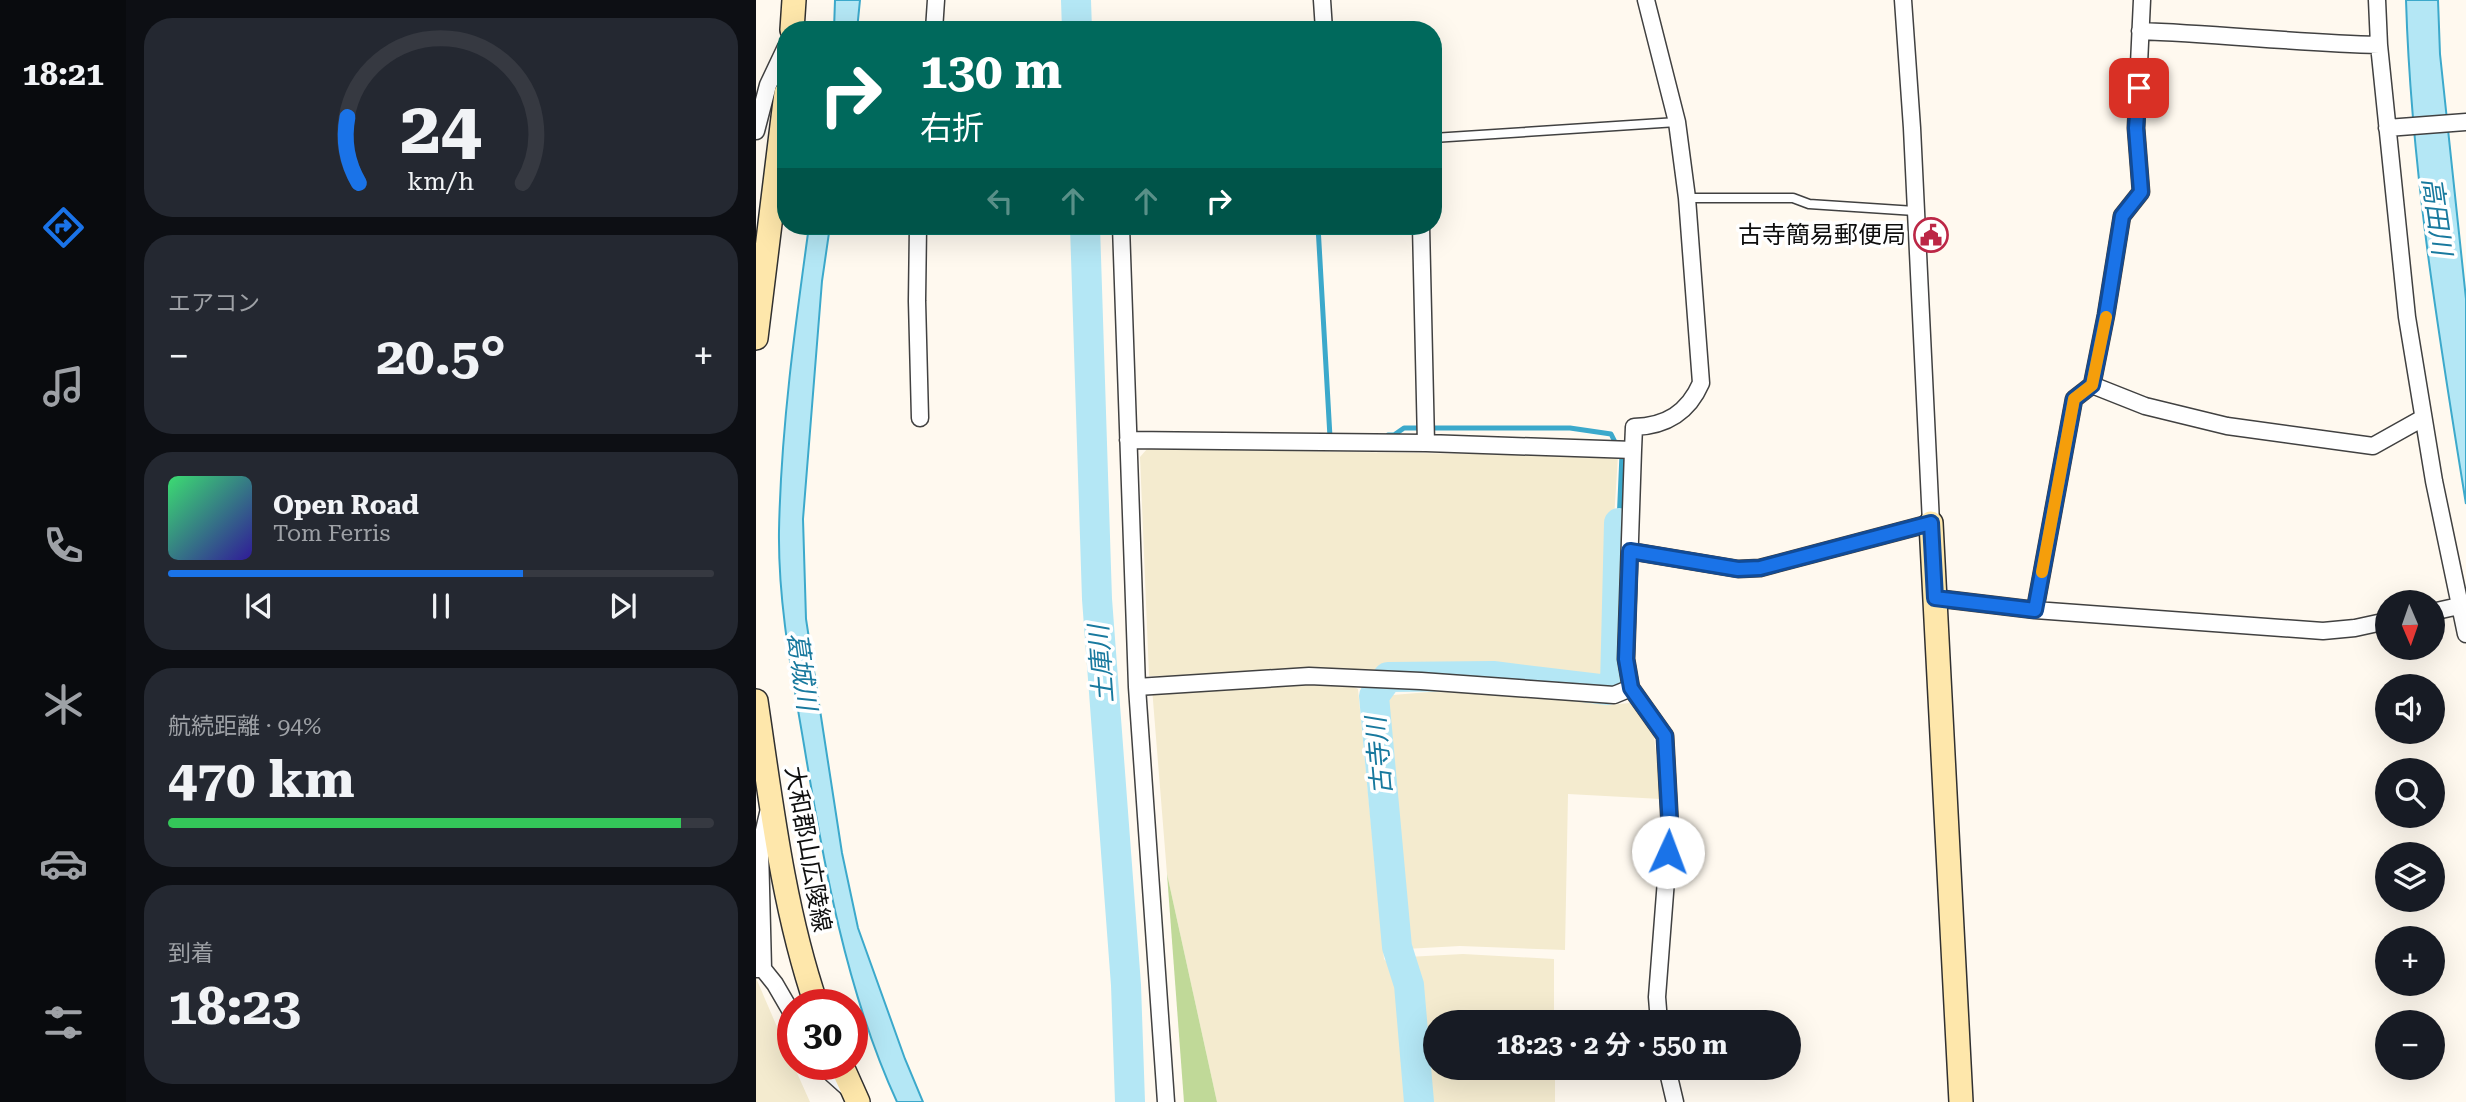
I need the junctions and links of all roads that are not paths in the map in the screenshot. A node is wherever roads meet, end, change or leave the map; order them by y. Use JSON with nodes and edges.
{"nodes":[{"id":1,"x":794,"y":0,"type":"edge"},
{"id":2,"x":936,"y":0,"type":"edge"},
{"id":3,"x":1322,"y":0,"type":"edge"},
{"id":4,"x":1646,"y":0,"type":"edge"},
{"id":5,"x":1903,"y":0,"type":"edge"},
{"id":6,"x":2142,"y":0,"type":"edge"},
{"id":7,"x":2377,"y":0,"type":"edge"},
{"id":8,"x":793,"y":21,"type":"edge"},
{"id":9,"x":935,"y":21,"type":"edge"},
{"id":10,"x":1323,"y":21,"type":"edge"},
{"id":11,"x":2140,"y":31,"type":"junction"},
{"id":12,"x":2379,"y":45,"type":"junction"},
{"id":13,"x":777,"y":66,"type":"edge"},
{"id":14,"x":1677,"y":122,"type":"junction"},
{"id":15,"x":2466,"y":122,"type":"edge"},
{"id":16,"x":2389,"y":127,"type":"junction"},
{"id":17,"x":756,"y":131,"type":"edge"},
{"id":18,"x":1442,"y":137,"type":"edge"},
{"id":19,"x":777,"y":166,"type":"edge"},
{"id":20,"x":1687,"y":198,"type":"junction"},
{"id":21,"x":1915,"y":211,"type":"junction"},
{"id":22,"x":918,"y":235,"type":"edge"},
{"id":23,"x":1121,"y":235,"type":"edge"},
{"id":24,"x":1421,"y":235,"type":"edge"},
{"id":25,"x":756,"y":338,"type":"edge"},
{"id":26,"x":2092,"y":385,"type":"junction"},
{"id":27,"x":920,"y":418,"type":"dead end"},
{"id":28,"x":2423,"y":418,"type":"junction"},
{"id":29,"x":1128,"y":440,"type":"junction"},
{"id":30,"x":1426,"y":443,"type":"junction"},
{"id":31,"x":1633,"y":450,"type":"junction"},
{"id":32,"x":1931,"y":523,"type":"junction"},
{"id":33,"x":1630,"y":551,"type":"junction"},
{"id":34,"x":1935,"y":598,"type":"junction"},
{"id":35,"x":2459,"y":606,"type":"junction"},
{"id":36,"x":2445,"y":609,"type":"edge"},
{"id":37,"x":2035,"y":610,"type":"junction"},
{"id":38,"x":2375,"y":624,"type":"edge"},
{"id":39,"x":2466,"y":634,"type":"edge"},
{"id":40,"x":1137,"y":687,"type":"junction"},
{"id":41,"x":1631,"y":688,"type":"junction"},
{"id":42,"x":756,"y":701,"type":"edge"},
{"id":43,"x":771,"y":800,"type":"junction"},
{"id":44,"x":760,"y":969,"type":"edge"},
{"id":45,"x":778,"y":989,"type":"edge"},
{"id":46,"x":812,"y":989,"type":"edge"},
{"id":47,"x":1658,"y":1010,"type":"edge"},
{"id":48,"x":837,"y":1080,"type":"edge"},
{"id":49,"x":848,"y":1080,"type":"edge"},
{"id":50,"x":1670,"y":1080,"type":"edge"},
{"id":51,"x":856,"y":1098,"type":"edge"},
{"id":52,"x":1166,"y":1102,"type":"edge"},
{"id":53,"x":1675,"y":1102,"type":"edge"},
{"id":54,"x":1961,"y":1102,"type":"edge"}],
"edges":[{"from":1,"to":8,"type":"main road"},
{"from":2,"to":9,"type":"street"},
{"from":3,"to":10,"type":"street"},
{"from":4,"to":14,"type":"street"},
{"from":5,"to":21,"type":"street"},
{"from":6,"to":11,"type":"street"},
{"from":7,"to":12,"type":"street"},
{"from":11,"to":12,"type":"street"},
{"from":11,"to":26,"type":"street"},
{"from":12,"to":16,"type":"street"},
{"from":13,"to":17,"type":"street"},
{"from":14,"to":18,"type":"lane"},
{"from":14,"to":20,"type":"street"},
{"from":15,"to":16,"type":"street"},
{"from":16,"to":28,"type":"street"},
{"from":19,"to":25,"type":"main road"},
{"from":20,"to":21,"type":"lane"},
{"from":20,"to":31,"type":"street"},
{"from":21,"to":32,"type":"street"},
{"from":22,"to":27,"type":"street"},
{"from":23,"to":29,"type":"street"},
{"from":24,"to":30,"type":"street"},
{"from":26,"to":28,"type":"street"},
{"from":26,"to":37,"type":"street"},
{"from":28,"to":35,"type":"street"},
{"from":29,"to":30,"type":"street"},
{"from":29,"to":40,"type":"street"},
{"from":30,"to":31,"type":"street"},
{"from":31,"to":33,"type":"street"},
{"from":32,"to":33,"type":"street"},
{"from":32,"to":34,"type":"main road"},
{"from":33,"to":41,"type":"street"},
{"from":34,"to":37,"type":"street"},
{"from":34,"to":54,"type":"main road"},
{"from":35,"to":36,"type":"street"},
{"from":35,"to":39,"type":"street"},
{"from":37,"to":38,"type":"street"},
{"from":40,"to":41,"type":"street"},
{"from":40,"to":52,"type":"street"},
{"from":41,"to":47,"type":"street"},
{"from":42,"to":43,"type":"main road","name":"大和郡山広陵線"},
{"from":43,"to":44,"type":"street"},
{"from":43,"to":46,"type":"main road","name":"大和郡山広陵線"},
{"from":44,"to":45,"type":"street"},
{"from":48,"to":51,"type":"street"},
{"from":49,"to":51,"type":"main road"},
{"from":50,"to":53,"type":"street"}]}
